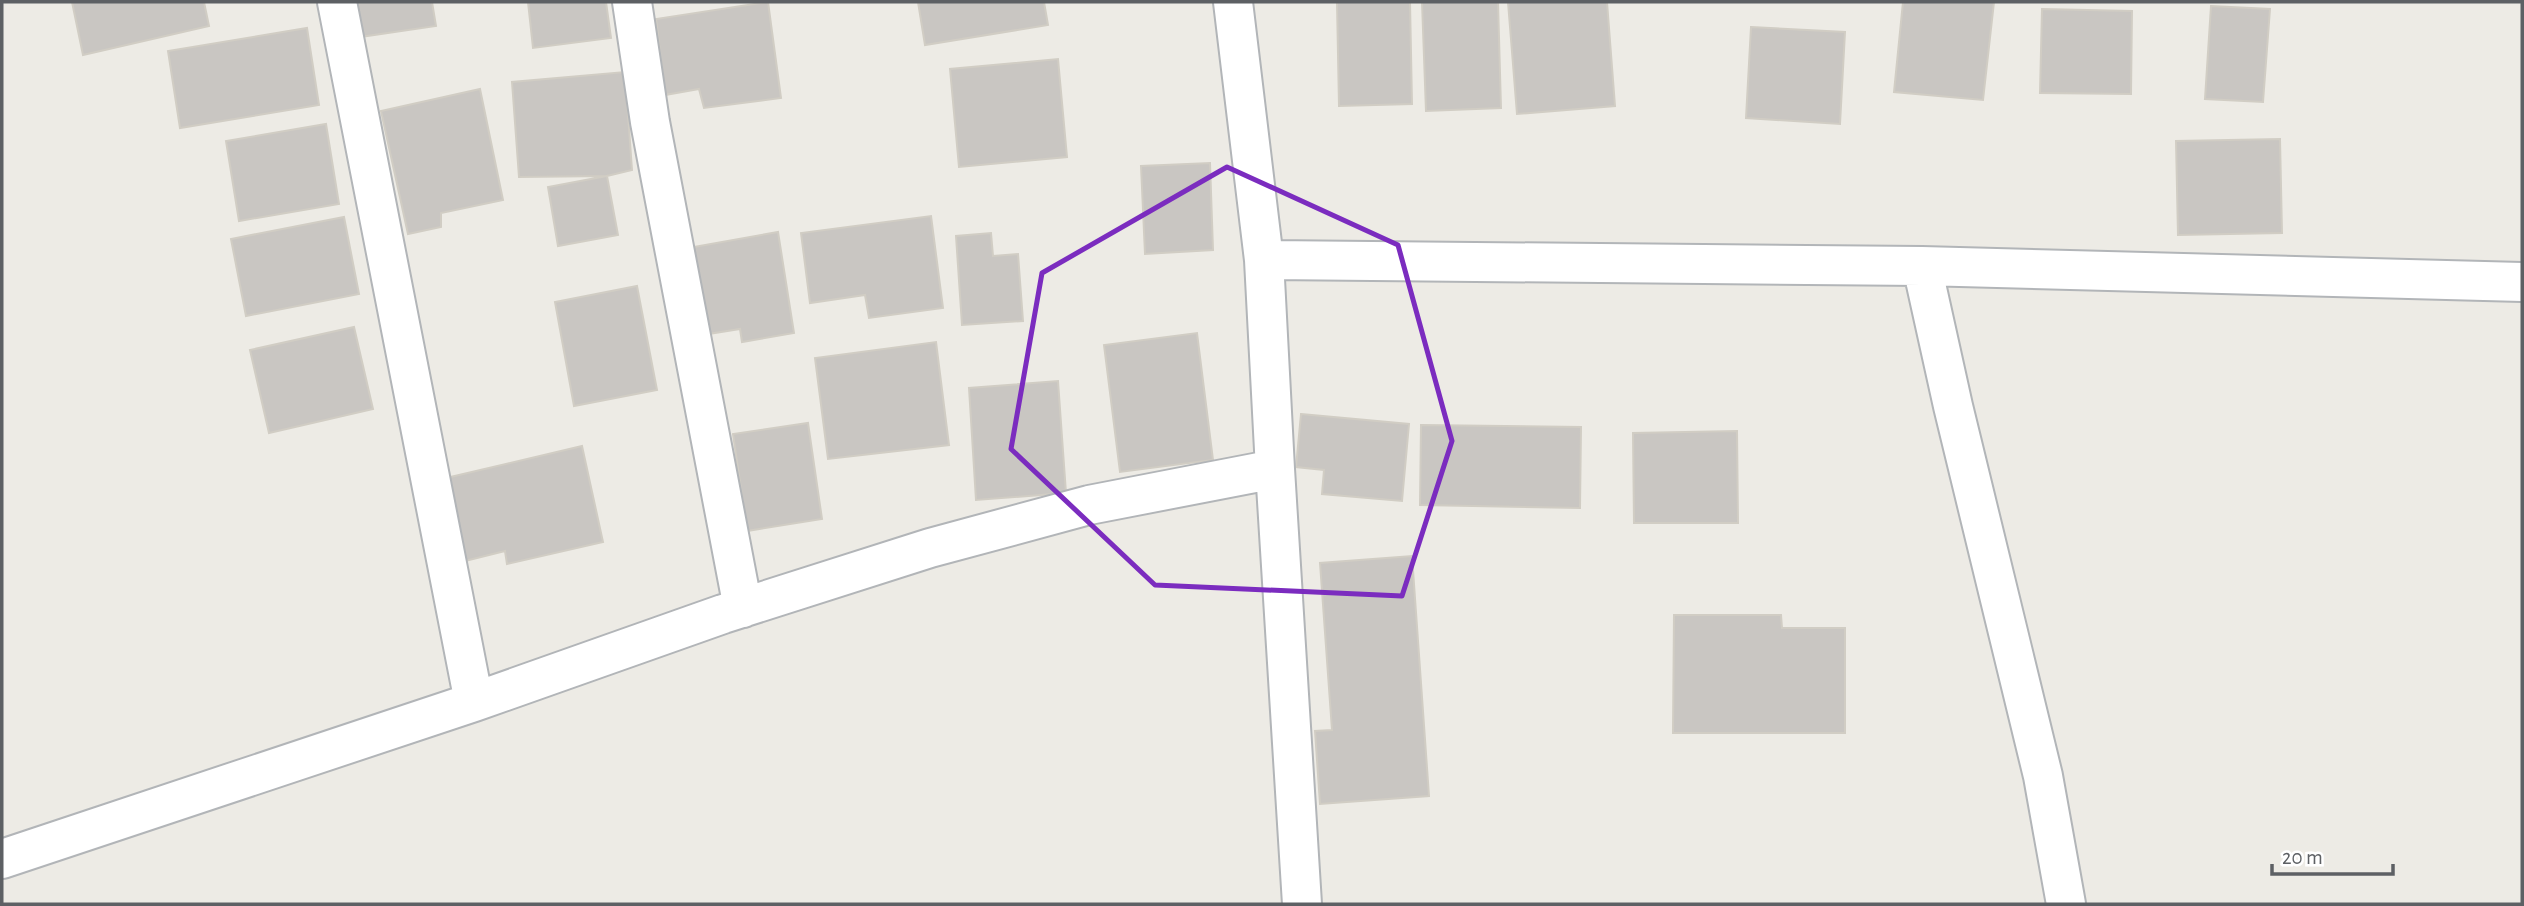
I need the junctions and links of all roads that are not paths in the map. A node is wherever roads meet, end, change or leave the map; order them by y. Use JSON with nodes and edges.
{"nodes":[{"id":1,"x":337,"y":2,"type":"edge"},
{"id":2,"x":632,"y":2,"type":"edge"},
{"id":3,"x":1233,"y":2,"type":"edge"},
{"id":4,"x":1264,"y":260,"type":"junction"},
{"id":5,"x":1923,"y":266,"type":"junction"},
{"id":6,"x":2522,"y":282,"type":"edge"},
{"id":7,"x":1275,"y":470,"type":"junction"},
{"id":8,"x":743,"y":608,"type":"junction"},
{"id":9,"x":474,"y":702,"type":"junction"},
{"id":10,"x":2,"y":859,"type":"edge"},
{"id":11,"x":1302,"y":904,"type":"edge"},
{"id":12,"x":2066,"y":904,"type":"edge"}],
"edges":[{"from":1,"to":9,"type":"street"},
{"from":2,"to":8,"type":"street"},
{"from":3,"to":4,"type":"street"},
{"from":4,"to":5,"type":"street"},
{"from":4,"to":7,"type":"street"},
{"from":5,"to":6,"type":"street"},
{"from":5,"to":12,"type":"street"},
{"from":7,"to":8,"type":"street"},
{"from":7,"to":11,"type":"street"},
{"from":8,"to":9,"type":"street"},
{"from":9,"to":10,"type":"street"}]}
